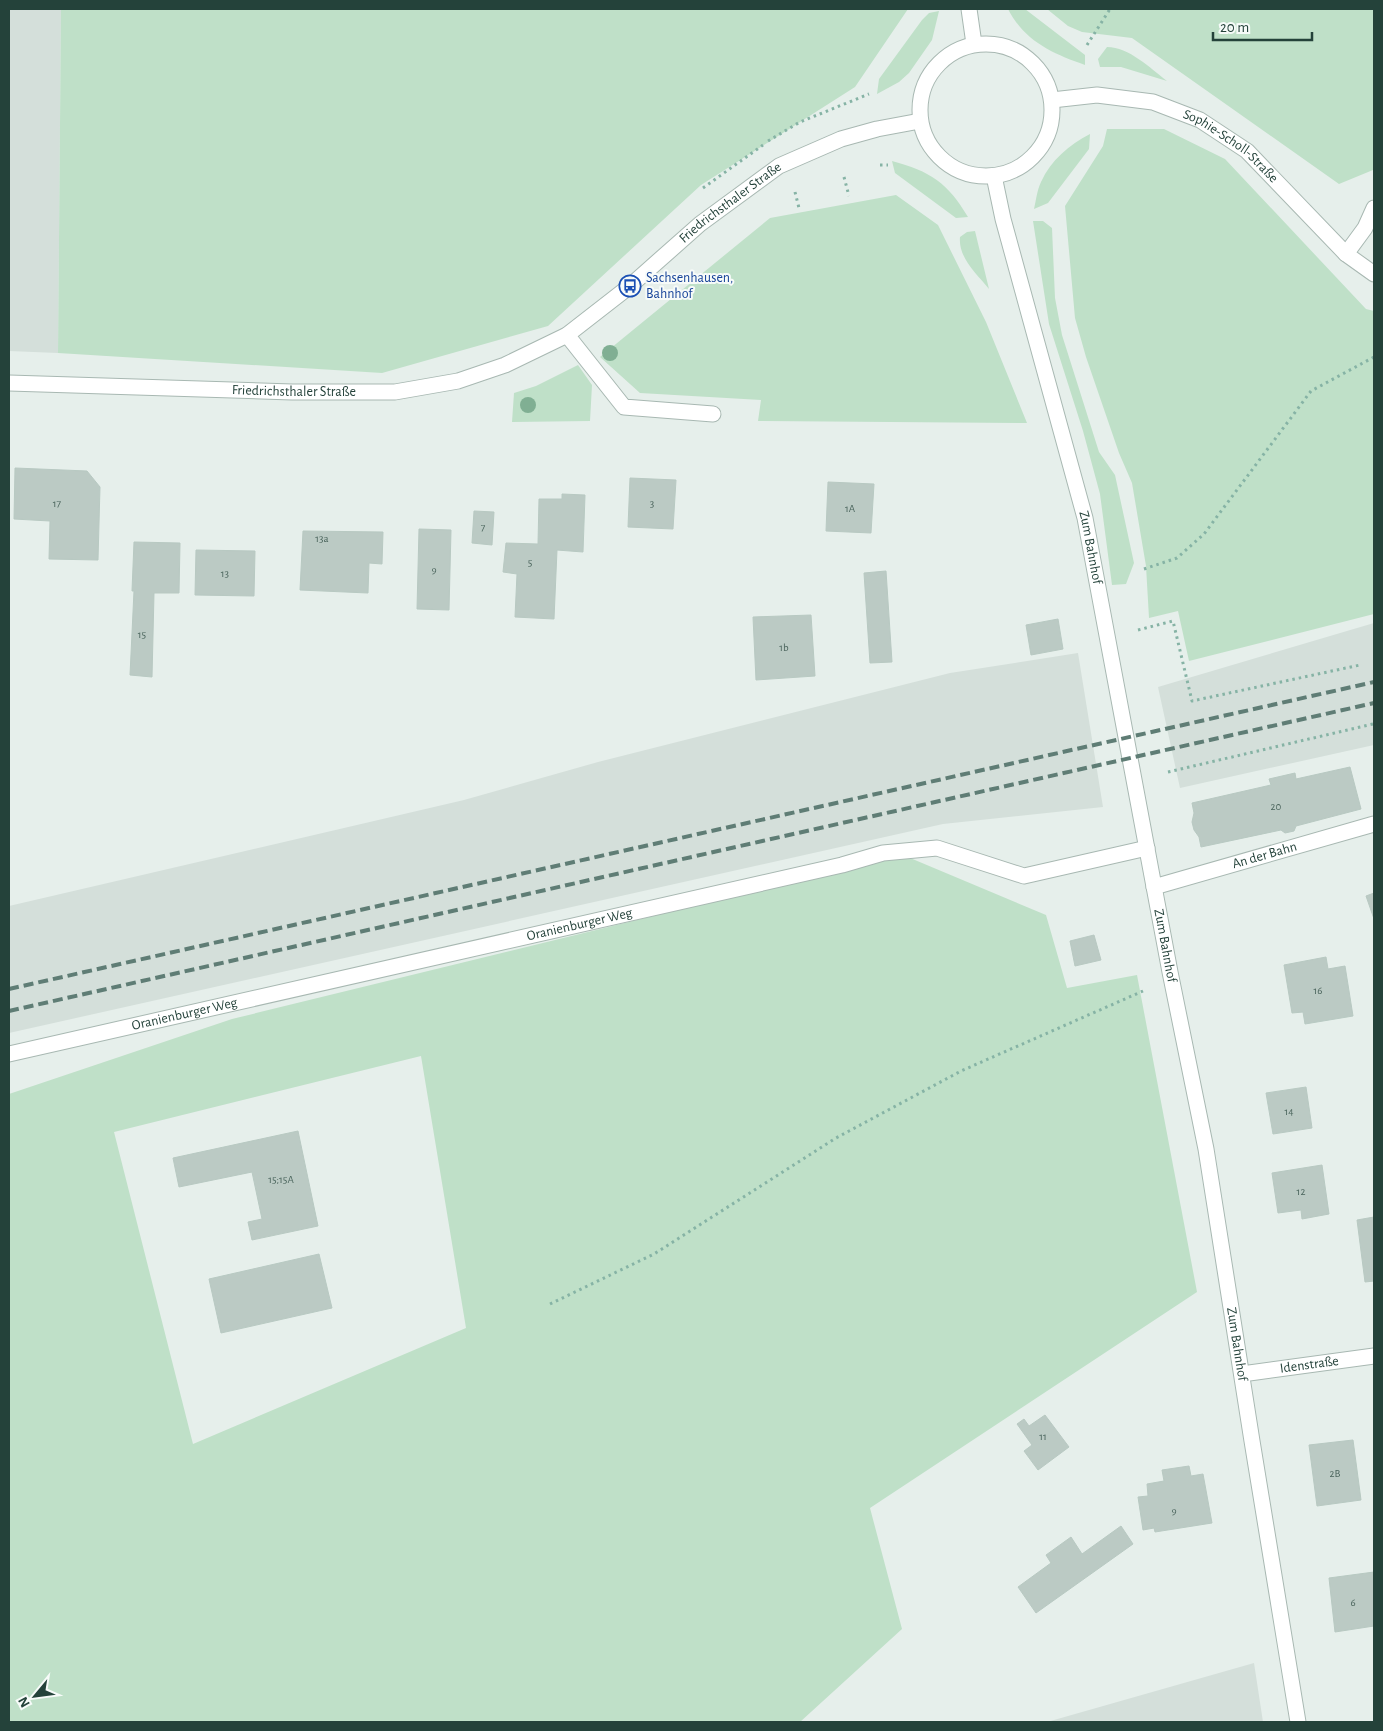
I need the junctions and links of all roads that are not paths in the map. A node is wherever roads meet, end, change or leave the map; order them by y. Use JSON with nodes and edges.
{"nodes":[{"id":1,"x":969,"y":9,"type":"edge"},
{"id":2,"x":974,"y":44,"type":"junction"},
{"id":3,"x":1052,"y":100,"type":"junction"},
{"id":4,"x":920,"y":121,"type":"junction"},
{"id":5,"x":994,"y":176,"type":"junction"},
{"id":6,"x":1374,"y":208,"type":"edge"},
{"id":7,"x":1346,"y":254,"type":"junction"},
{"id":8,"x":1374,"y":274,"type":"edge"},
{"id":9,"x":567,"y":334,"type":"junction"},
{"id":10,"x":9,"y":383,"type":"edge"},
{"id":11,"x":713,"y":414,"type":"dead end"},
{"id":12,"x":1374,"y":824,"type":"edge"},
{"id":13,"x":1147,"y":848,"type":"junction"},
{"id":14,"x":1154,"y":887,"type":"junction"},
{"id":15,"x":9,"y":1054,"type":"edge"},
{"id":16,"x":1374,"y":1356,"type":"edge"},
{"id":17,"x":1242,"y":1374,"type":"junction"},
{"id":18,"x":1298,"y":1722,"type":"edge"}],
"edges":[{"from":1,"to":2,"type":"street"},
{"from":2,"to":3,"type":"street"},
{"from":2,"to":4,"type":"street"},
{"from":3,"to":5,"type":"street"},
{"from":3,"to":7,"type":"street","name":"Sophie-Scholl-Straße"},
{"from":4,"to":5,"type":"street"},
{"from":4,"to":9,"type":"street","name":"Friedrichsthaler Straße"},
{"from":5,"to":13,"type":"street","name":"Zum Bahnhof"},
{"from":6,"to":7,"type":"street"},
{"from":7,"to":8,"type":"street","name":"Sophie-Scholl-Straße"},
{"from":9,"to":10,"type":"street","name":"Friedrichsthaler Straße"},
{"from":9,"to":11,"type":"street"},
{"from":12,"to":14,"type":"street","name":"An der Bahn"},
{"from":13,"to":14,"type":"street","name":"Zum Bahnhof"},
{"from":13,"to":15,"type":"street","name":"Oranienburger Weg"},
{"from":14,"to":17,"type":"street","name":"Zum Bahnhof"},
{"from":16,"to":17,"type":"street","name":"Idenstraße"},
{"from":17,"to":18,"type":"street","name":"Zum Bahnhof"}]}
